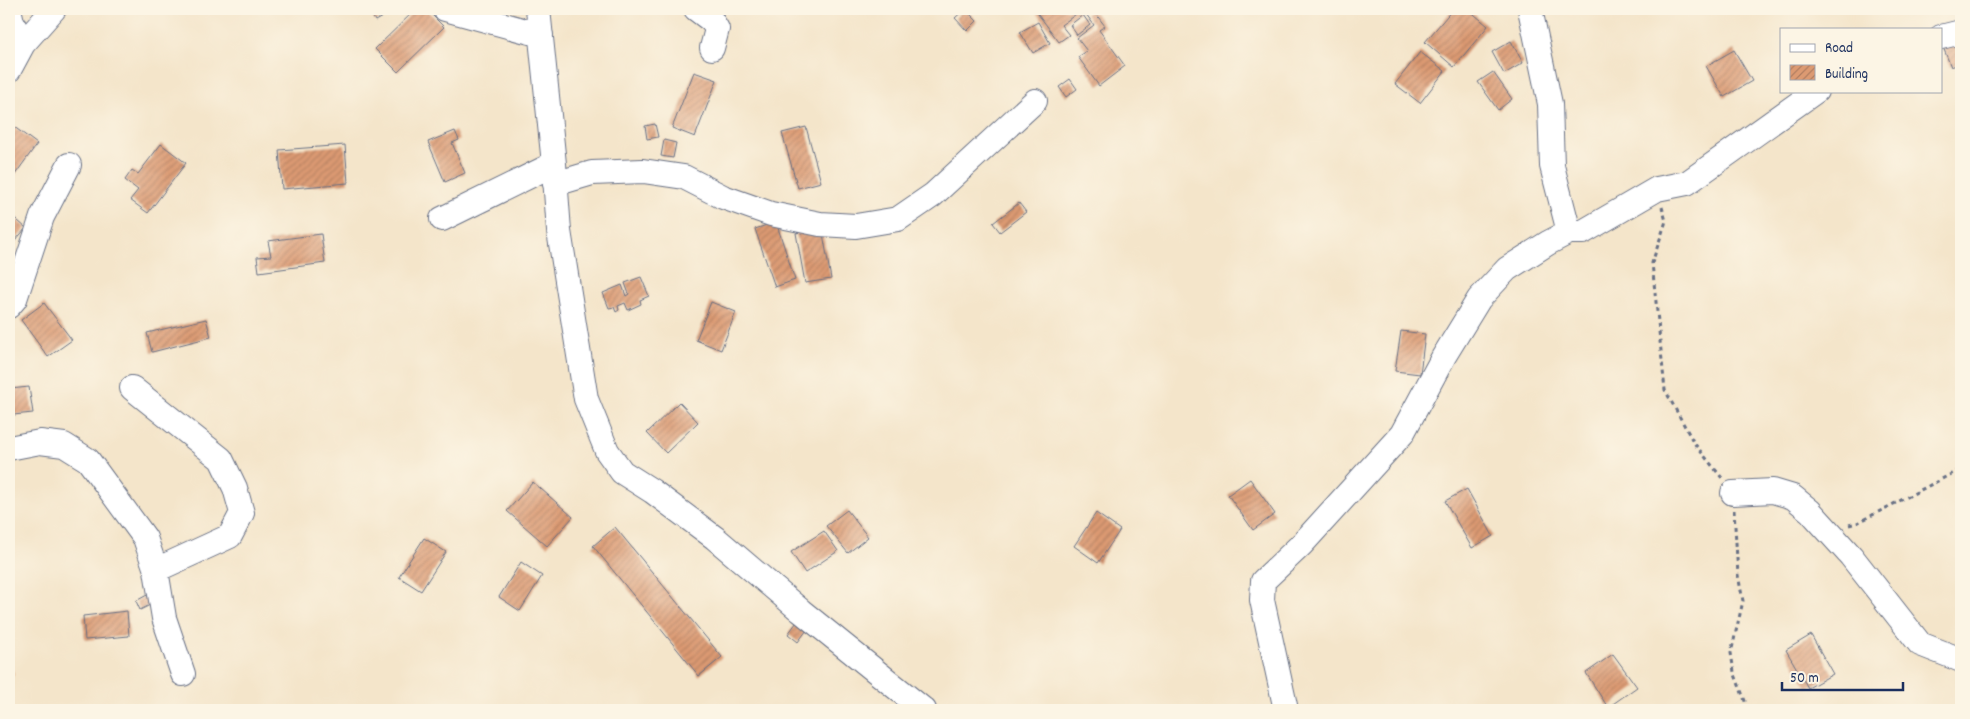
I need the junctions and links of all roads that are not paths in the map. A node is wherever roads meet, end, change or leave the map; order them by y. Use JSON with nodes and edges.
{"nodes":[{"id":1,"x":9,"y":9,"type":"edge"},
{"id":2,"x":54,"y":9,"type":"edge"},
{"id":3,"x":445,"y":9,"type":"edge"},
{"id":4,"x":696,"y":9,"type":"edge"},
{"id":5,"x":1530,"y":9,"type":"edge"},
{"id":6,"x":541,"y":16,"type":"edge"},
{"id":7,"x":1961,"y":32,"type":"edge"},
{"id":8,"x":1942,"y":37,"type":"edge"},
{"id":9,"x":23,"y":44,"type":"junction"},
{"id":10,"x":712,"y":48,"type":"dead end"},
{"id":11,"x":9,"y":70,"type":"edge"},
{"id":12,"x":1815,"y":92,"type":"edge"},
{"id":13,"x":1035,"y":101,"type":"dead end"},
{"id":14,"x":69,"y":165,"type":"dead end"},
{"id":15,"x":555,"y":174,"type":"junction"},
{"id":16,"x":442,"y":219,"type":"dead end"},
{"id":17,"x":1569,"y":232,"type":"junction"},
{"id":18,"x":9,"y":306,"type":"edge"},
{"id":19,"x":132,"y":388,"type":"dead end"},
{"id":20,"x":9,"y":448,"type":"edge"},
{"id":21,"x":1733,"y":493,"type":"road end"},
{"id":22,"x":156,"y":570,"type":"junction"},
{"id":23,"x":1961,"y":660,"type":"edge"},
{"id":24,"x":182,"y":674,"type":"dead end"},
{"id":25,"x":924,"y":710,"type":"edge"},
{"id":26,"x":1286,"y":710,"type":"edge"}],
"edges":[{"from":1,"to":9,"type":"street"},
{"from":2,"to":9,"type":"street"},
{"from":3,"to":6,"type":"street"},
{"from":4,"to":10,"type":"street"},
{"from":5,"to":17,"type":"street"},
{"from":6,"to":15,"type":"street"},
{"from":7,"to":8,"type":"street"},
{"from":9,"to":11,"type":"street"},
{"from":12,"to":17,"type":"street"},
{"from":13,"to":15,"type":"street"},
{"from":14,"to":18,"type":"street"},
{"from":15,"to":16,"type":"street"},
{"from":15,"to":25,"type":"street"},
{"from":17,"to":26,"type":"street"},
{"from":19,"to":22,"type":"street"},
{"from":20,"to":22,"type":"street"},
{"from":21,"to":23,"type":"street"},
{"from":22,"to":24,"type":"street"}]}
